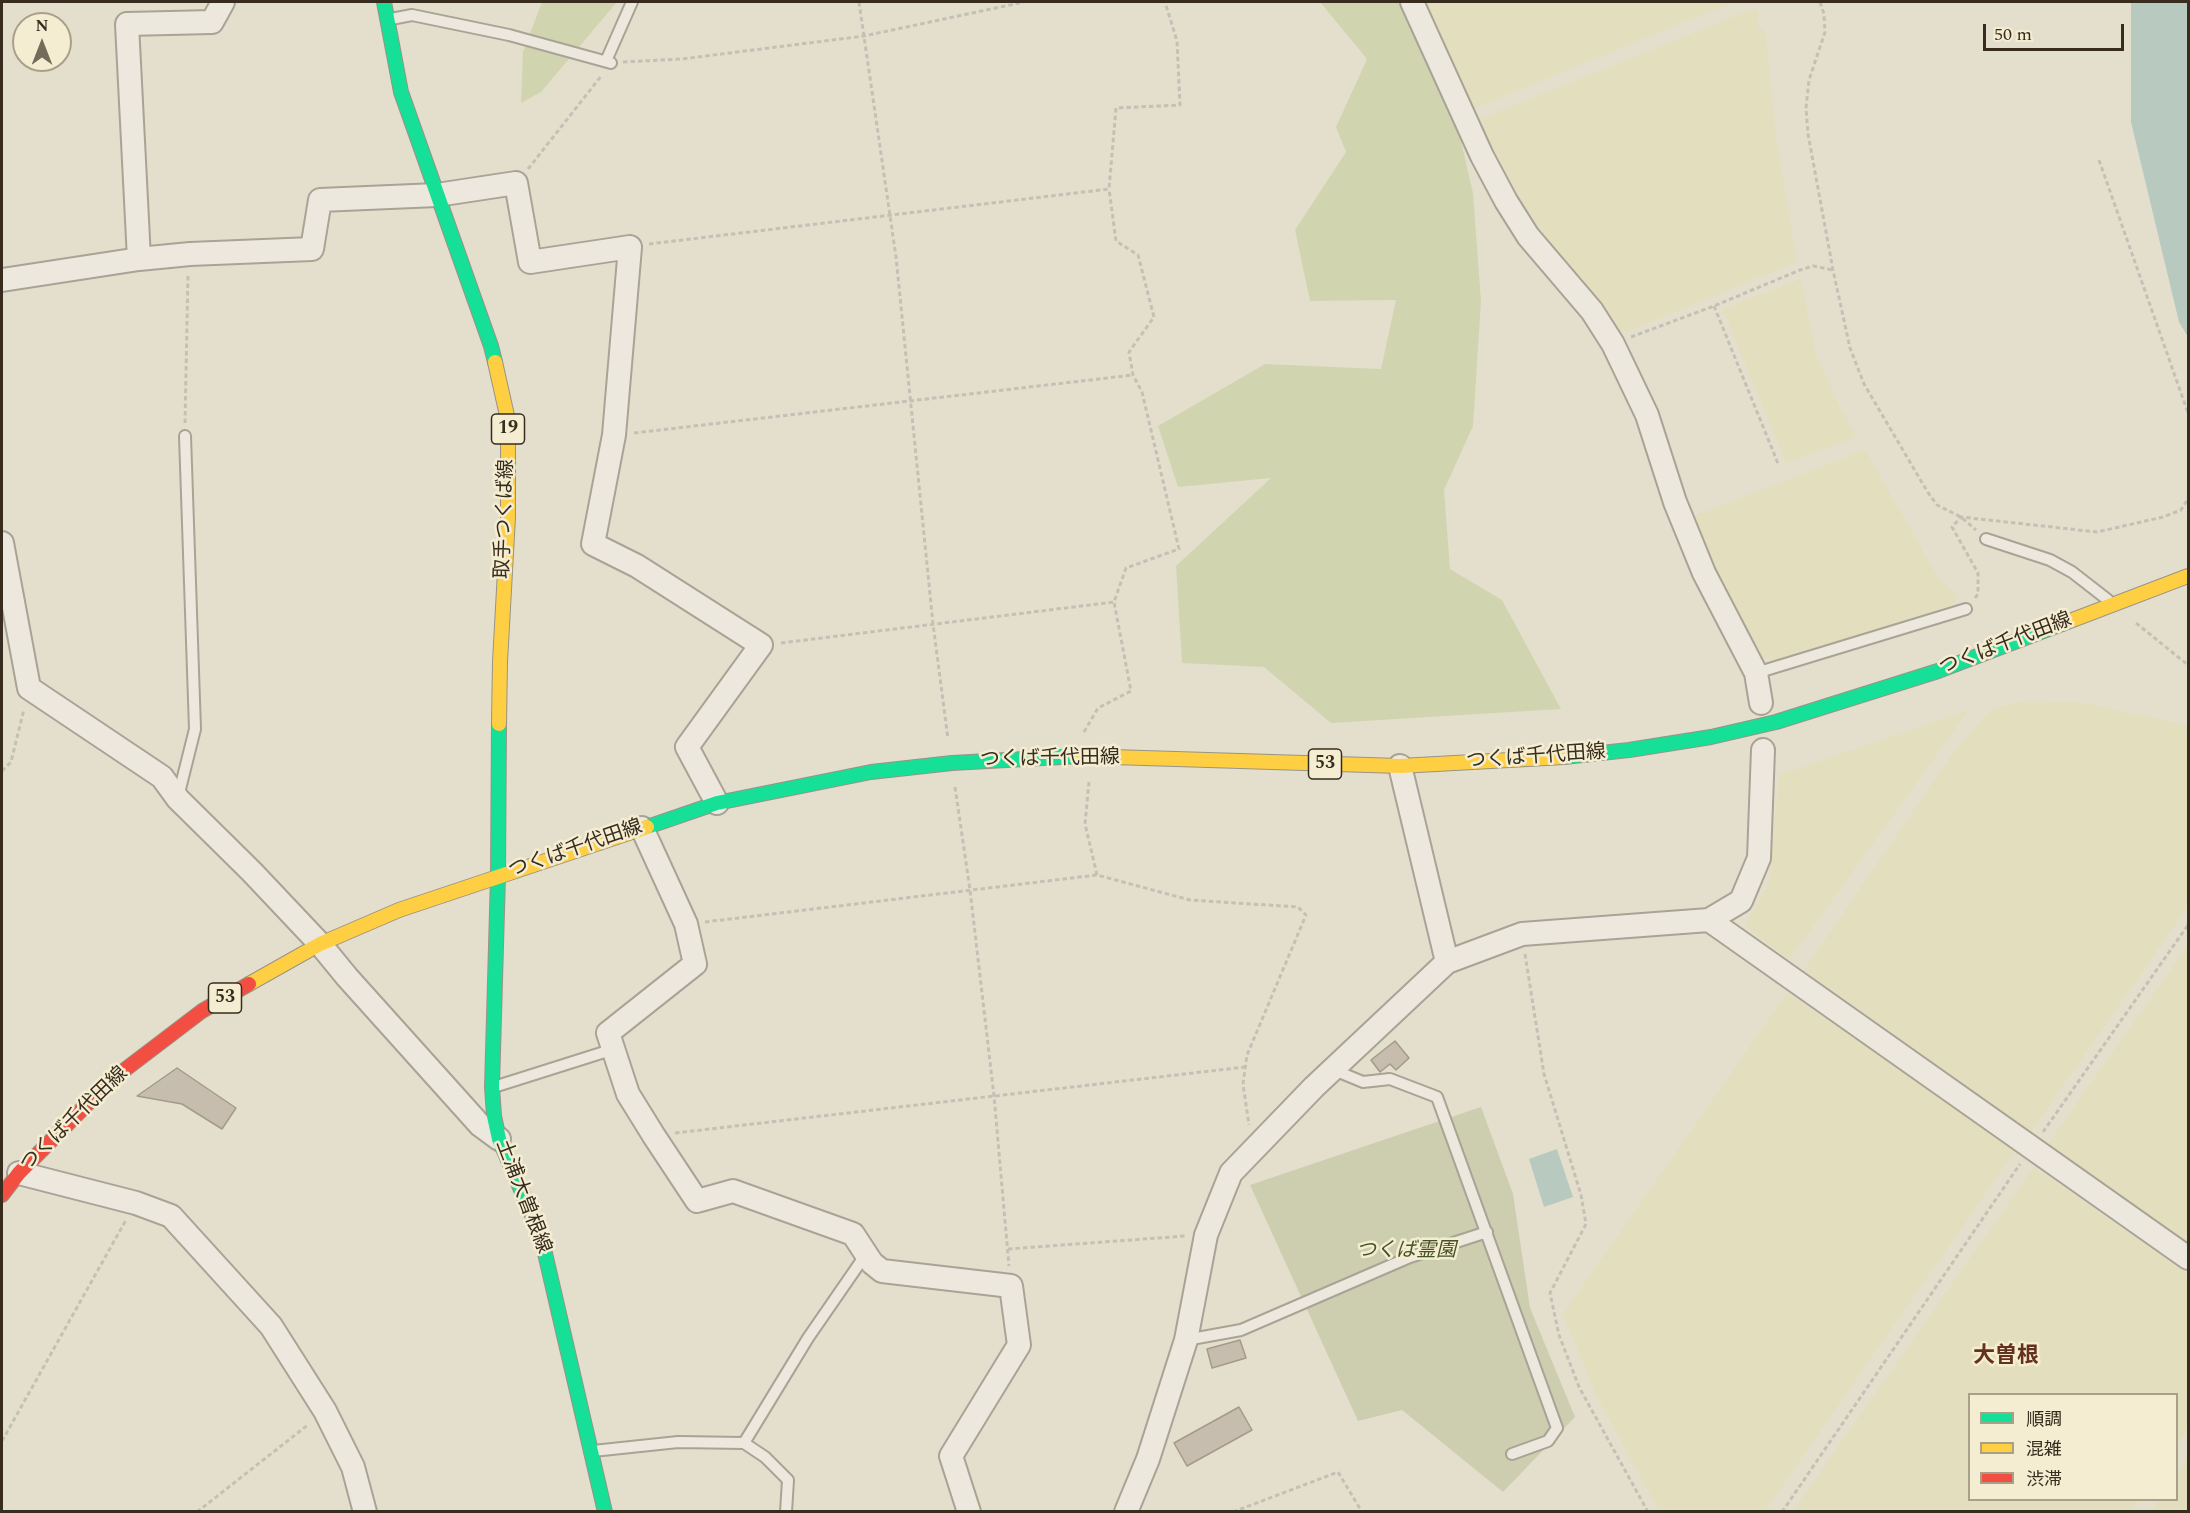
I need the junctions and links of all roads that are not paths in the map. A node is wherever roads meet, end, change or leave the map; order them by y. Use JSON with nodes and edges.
{"nodes":[{"id":1,"x":223,"y":2,"type":"edge"},
{"id":2,"x":384,"y":2,"type":"edge"},
{"id":3,"x":632,"y":2,"type":"edge"},
{"id":4,"x":1412,"y":2,"type":"edge"},
{"id":5,"x":388,"y":20,"type":"junction"},
{"id":6,"x":437,"y":195,"type":"junction"},
{"id":7,"x":140,"y":259,"type":"junction"},
{"id":8,"x":2,"y":280,"type":"edge"},
{"id":9,"x":185,"y":436,"type":"road end"},
{"id":10,"x":1986,"y":539,"type":"road end"},
{"id":11,"x":2,"y":543,"type":"edge"},
{"id":12,"x":2188,"y":576,"type":"edge"},
{"id":13,"x":2114,"y":604,"type":"junction"},
{"id":14,"x":1966,"y":609,"type":"road end"},
{"id":15,"x":1756,"y":673,"type":"junction"},
{"id":16,"x":1761,"y":703,"type":"dead end"},
{"id":17,"x":1763,"y":750,"type":"dead end"},
{"id":18,"x":1400,"y":766,"type":"junction"},
{"id":19,"x":178,"y":799,"type":"junction"},
{"id":20,"x":717,"y":803,"type":"junction"},
{"id":21,"x":642,"y":828,"type":"junction"},
{"id":22,"x":498,"y":876,"type":"junction"},
{"id":23,"x":1709,"y":920,"type":"junction"},
{"id":24,"x":320,"y":944,"type":"junction"},
{"id":25,"x":1447,"y":962,"type":"junction"},
{"id":26,"x":614,"y":1049,"type":"junction"},
{"id":27,"x":1334,"y":1070,"type":"junction"},
{"id":28,"x":492,"y":1087,"type":"junction"},
{"id":29,"x":499,"y":1139,"type":"junction"},
{"id":30,"x":19,"y":1173,"type":"junction"},
{"id":31,"x":2,"y":1195,"type":"edge"},
{"id":32,"x":1487,"y":1232,"type":"junction"},
{"id":33,"x":866,"y":1254,"type":"junction"},
{"id":34,"x":2188,"y":1258,"type":"edge"},
{"id":35,"x":1186,"y":1340,"type":"junction"},
{"id":36,"x":744,"y":1443,"type":"junction"},
{"id":37,"x":590,"y":1452,"type":"junction"},
{"id":38,"x":1512,"y":1454,"type":"dead end"},
{"id":39,"x":602,"y":1511,"type":"edge"},
{"id":40,"x":366,"y":1512,"type":"edge"},
{"id":41,"x":786,"y":1512,"type":"edge"},
{"id":42,"x":969,"y":1512,"type":"edge"},
{"id":43,"x":1126,"y":1512,"type":"edge"}],
"edges":[{"from":1,"to":7,"type":"street"},
{"from":2,"to":5,"type":"main road","name":"取手つくば線","number":"19"},
{"from":3,"to":5,"type":"lane"},
{"from":4,"to":15,"type":"street"},
{"from":5,"to":6,"type":"main road","name":"取手つくば線","number":"19"},
{"from":6,"to":7,"type":"street"},
{"from":6,"to":20,"type":"street"},
{"from":6,"to":22,"type":"main road","name":"取手つくば線","number":"19"},
{"from":7,"to":8,"type":"street"},
{"from":9,"to":19,"type":"lane"},
{"from":10,"to":13,"type":"lane"},
{"from":11,"to":19,"type":"street"},
{"from":12,"to":13,"type":"main road","name":"つくば千代田線","number":"53"},
{"from":13,"to":18,"type":"main road","name":"つくば千代田線","number":"53"},
{"from":14,"to":15,"type":"lane"},
{"from":15,"to":16,"type":"street"},
{"from":17,"to":23,"type":"street"},
{"from":18,"to":20,"type":"main road","name":"つくば千代田線","number":"53"},
{"from":18,"to":25,"type":"street"},
{"from":19,"to":24,"type":"street"},
{"from":20,"to":21,"type":"main road","name":"つくば千代田線","number":"53"},
{"from":21,"to":22,"type":"main road","name":"つくば千代田線","number":"53"},
{"from":21,"to":26,"type":"street"},
{"from":22,"to":24,"type":"main road","name":"つくば千代田線","number":"53"},
{"from":22,"to":28,"type":"main road","name":"土浦大曽根線"},
{"from":23,"to":25,"type":"street"},
{"from":23,"to":34,"type":"street"},
{"from":24,"to":29,"type":"street"},
{"from":24,"to":30,"type":"main road","name":"つくば千代田線","number":"53"},
{"from":25,"to":27,"type":"street"},
{"from":26,"to":28,"type":"lane"},
{"from":26,"to":33,"type":"street"},
{"from":27,"to":32,"type":"lane"},
{"from":27,"to":35,"type":"street"},
{"from":28,"to":29,"type":"main road","name":"土浦大曽根線"},
{"from":29,"to":37,"type":"main road","name":"土浦大曽根線"},
{"from":30,"to":31,"type":"main road","name":"つくば千代田線","number":"53"},
{"from":30,"to":40,"type":"street"},
{"from":32,"to":35,"type":"lane"},
{"from":32,"to":38,"type":"lane"},
{"from":33,"to":36,"type":"lane"},
{"from":33,"to":42,"type":"street"},
{"from":35,"to":43,"type":"street"},
{"from":36,"to":37,"type":"lane"},
{"from":36,"to":41,"type":"lane"},
{"from":37,"to":39,"type":"main road","name":"土浦大曽根線"}]}
